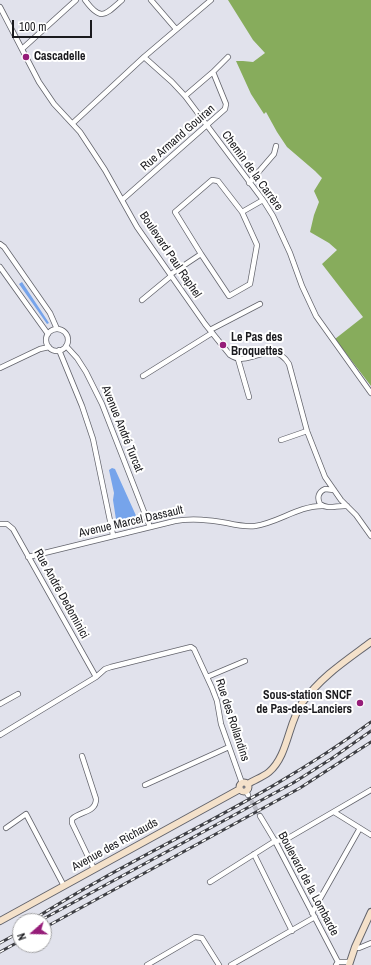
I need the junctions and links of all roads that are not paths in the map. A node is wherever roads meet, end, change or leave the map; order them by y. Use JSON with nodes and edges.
{"nodes":[{"id":1,"x":76,"y":0,"type":"edge"},
{"id":2,"x":85,"y":0,"type":"edge"},
{"id":3,"x":122,"y":0,"type":"edge"},
{"id":4,"x":151,"y":0,"type":"edge"},
{"id":5,"x":211,"y":0,"type":"edge"},
{"id":6,"x":0,"y":7,"type":"edge"},
{"id":7,"x":176,"y":30,"type":"junction"},
{"id":8,"x":22,"y":49,"type":"junction"},
{"id":9,"x":144,"y":57,"type":"junction"},
{"id":10,"x":228,"y":57,"type":"dead end"},
{"id":11,"x":213,"y":72,"type":"junction"},
{"id":12,"x":185,"y":96,"type":"junction"},
{"id":13,"x":73,"y":123,"type":"junction"},
{"id":14,"x":207,"y":126,"type":"junction"},
{"id":15,"x":276,"y":146,"type":"dead end"},
{"id":16,"x":249,"y":183,"type":"junction"},
{"id":17,"x":122,"y":200,"type":"junction"},
{"id":18,"x":263,"y":200,"type":"junction"},
{"id":19,"x":242,"y":212,"type":"junction"},
{"id":20,"x":0,"y":245,"type":"edge"},
{"id":21,"x":201,"y":254,"type":"junction"},
{"id":22,"x":0,"y":267,"type":"edge"},
{"id":23,"x":171,"y":275,"type":"junction"},
{"id":24,"x":142,"y":300,"type":"dead end"},
{"id":25,"x":260,"y":304,"type":"dead end"},
{"id":26,"x":57,"y":329,"type":"junction"},
{"id":27,"x":211,"y":332,"type":"junction"},
{"id":28,"x":48,"y":334,"type":"junction"},
{"id":29,"x":46,"y":340,"type":"junction"},
{"id":30,"x":66,"y":346,"type":"junction"},
{"id":31,"x":49,"y":347,"type":"junction"},
{"id":32,"x":40,"y":348,"type":"junction"},
{"id":33,"x":59,"y":350,"type":"junction"},
{"id":34,"x":238,"y":359,"type":"junction"},
{"id":35,"x":0,"y":368,"type":"edge"},
{"id":36,"x":143,"y":376,"type":"dead end"},
{"id":37,"x":371,"y":393,"type":"edge"},
{"id":38,"x":249,"y":397,"type":"dead end"},
{"id":39,"x":307,"y":431,"type":"junction"},
{"id":40,"x":282,"y":440,"type":"dead end"},
{"id":41,"x":325,"y":476,"type":"junction"},
{"id":42,"x":322,"y":490,"type":"junction"},
{"id":43,"x":334,"y":490,"type":"junction"},
{"id":44,"x":337,"y":495,"type":"junction"},
{"id":45,"x":318,"y":498,"type":"junction"},
{"id":46,"x":322,"y":506,"type":"junction"},
{"id":47,"x":334,"y":506,"type":"junction"},
{"id":48,"x":347,"y":506,"type":"junction"},
{"id":49,"x":308,"y":508,"type":"junction"},
{"id":50,"x":3,"y":524,"type":"edge"},
{"id":51,"x":150,"y":527,"type":"junction"},
{"id":52,"x":113,"y":536,"type":"junction"},
{"id":53,"x":371,"y":536,"type":"edge"},
{"id":54,"x":28,"y":557,"type":"junction"},
{"id":55,"x":371,"y":642,"type":"edge"},
{"id":56,"x":245,"y":661,"type":"dead end"},
{"id":57,"x":96,"y":677,"type":"junction"},
{"id":58,"x":208,"y":677,"type":"junction"},
{"id":59,"x":18,"y":694,"type":"dead end"},
{"id":60,"x":0,"y":704,"type":"edge"},
{"id":61,"x":0,"y":735,"type":"edge"},
{"id":62,"x":229,"y":747,"type":"junction"},
{"id":63,"x":82,"y":756,"type":"dead end"},
{"id":64,"x":145,"y":785,"type":"dead end"},
{"id":65,"x":245,"y":788,"type":"junction"},
{"id":66,"x":371,"y":790,"type":"edge"},
{"id":67,"x":334,"y":812,"type":"junction"},
{"id":68,"x":260,"y":816,"type":"tunnel mouth"},
{"id":69,"x":6,"y":828,"type":"dead end"},
{"id":70,"x":360,"y":828,"type":"junction"},
{"id":71,"x":371,"y":835,"type":"edge"},
{"id":72,"x":275,"y":841,"type":"junction"},
{"id":73,"x":254,"y":854,"type":"junction"},
{"id":74,"x":94,"y":869,"type":"junction"},
{"id":75,"x":210,"y":882,"type":"dead end"},
{"id":76,"x":64,"y":886,"type":"junction"},
{"id":77,"x":371,"y":912,"type":"edge"},
{"id":78,"x":314,"y":915,"type":"junction"},
{"id":79,"x":0,"y":921,"type":"edge"},
{"id":80,"x":292,"y":931,"type":"junction"},
{"id":81,"x":371,"y":943,"type":"edge"},
{"id":82,"x":355,"y":947,"type":"junction"},
{"id":83,"x":337,"y":963,"type":"edge"},
{"id":84,"x":349,"y":964,"type":"edge"},
{"id":85,"x":147,"y":965,"type":"edge"},
{"id":86,"x":219,"y":965,"type":"edge"},
{"id":87,"x":231,"y":965,"type":"edge"}],
"edges":[{"from":1,"to":8,"type":"street"},
{"from":2,"to":3,"type":"street"},
{"from":4,"to":7,"type":"street"},
{"from":5,"to":7,"type":"street"},
{"from":6,"to":8,"type":"street","name":"Boulevard Paul Raphel"},
{"from":7,"to":9,"type":"street"},
{"from":8,"to":13,"type":"street","name":"Boulevard Paul Raphel"},
{"from":9,"to":12,"type":"street","name":"Chemin de la Carrère"},
{"from":9,"to":13,"type":"street"},
{"from":10,"to":11,"type":"street"},
{"from":11,"to":12,"type":"street"},
{"from":11,"to":14,"type":"street","name":"Rue Armand Gouiran"},
{"from":12,"to":14,"type":"street","name":"Chemin de la Carrère"},
{"from":13,"to":17,"type":"street","name":"Boulevard Paul Raphel"},
{"from":14,"to":16,"type":"street","name":"Chemin de la Carrère"},
{"from":14,"to":17,"type":"street","name":"Rue Armand Gouiran"},
{"from":15,"to":16,"type":"street"},
{"from":16,"to":18,"type":"street","name":"Chemin de la Carrère"},
{"from":17,"to":23,"type":"street","name":"Boulevard Paul Raphel"},
{"from":18,"to":19,"type":"street"},
{"from":18,"to":37,"type":"street","name":"Chemin de la Carrère"},
{"from":19,"to":21,"type":"street"},
{"from":19,"to":21,"type":"street"},
{"from":20,"to":26,"type":"street"},
{"from":21,"to":23,"type":"street"},
{"from":22,"to":28,"type":"street"},
{"from":23,"to":24,"type":"street"},
{"from":23,"to":27,"type":"street","name":"Boulevard Paul Raphel"},
{"from":25,"to":27,"type":"street"},
{"from":26,"to":28,"type":"street"},
{"from":26,"to":30,"type":"street"},
{"from":27,"to":34,"type":"street","name":"Boulevard Paul Raphel"},
{"from":27,"to":36,"type":"street"},
{"from":28,"to":29,"type":"street"},
{"from":29,"to":31,"type":"street"},
{"from":29,"to":32,"type":"street"},
{"from":30,"to":33,"type":"street"},
{"from":30,"to":51,"type":"street","name":"Avenue André Turcat"},
{"from":31,"to":32,"type":"street"},
{"from":31,"to":33,"type":"street"},
{"from":32,"to":35,"type":"street"},
{"from":33,"to":52,"type":"street"},
{"from":34,"to":38,"type":"street"},
{"from":34,"to":39,"type":"street"},
{"from":39,"to":40,"type":"street"},
{"from":39,"to":41,"type":"street"},
{"from":41,"to":42,"type":"street"},
{"from":41,"to":43,"type":"street"},
{"from":42,"to":43,"type":"street"},
{"from":42,"to":45,"type":"street"},
{"from":43,"to":44,"type":"street"},
{"from":44,"to":47,"type":"street"},
{"from":44,"to":48,"type":"street"},
{"from":45,"to":46,"type":"street"},
{"from":45,"to":49,"type":"street","name":"Avenue Marcel Dassault"},
{"from":46,"to":47,"type":"street"},
{"from":46,"to":49,"type":"street","name":"Avenue Marcel Dassault"},
{"from":47,"to":48,"type":"street"},
{"from":48,"to":53,"type":"street"},
{"from":49,"to":51,"type":"street","name":"Avenue Marcel Dassault"},
{"from":50,"to":54,"type":"street","name":"Rue André Dedominici"},
{"from":51,"to":52,"type":"street","name":"Avenue Marcel Dassault"},
{"from":52,"to":54,"type":"street","name":"Avenue Marcel Dassault"},
{"from":54,"to":57,"type":"street","name":"Rue André Dedominici"},
{"from":55,"to":65,"type":"street","name":"Avenue des Richauds"},
{"from":56,"to":58,"type":"street"},
{"from":57,"to":58,"type":"street","name":"Rue des Rollandins"},
{"from":57,"to":61,"type":"street"},
{"from":58,"to":62,"type":"street","name":"Rue des Rollandins"},
{"from":59,"to":60,"type":"street"},
{"from":62,"to":64,"type":"street"},
{"from":62,"to":65,"type":"street","name":"Rue des Rollandins"},
{"from":63,"to":74,"type":"street"},
{"from":65,"to":74,"type":"street","name":"Avenue des Richauds"},
{"from":66,"to":67,"type":"street"},
{"from":67,"to":70,"type":"street"},
{"from":67,"to":72,"type":"street"},
{"from":68,"to":72,"type":"street","name":"Boulevard de la Lombarde"},
{"from":69,"to":76,"type":"street"},
{"from":70,"to":71,"type":"street"},
{"from":70,"to":78,"type":"street"},
{"from":72,"to":73,"type":"street"},
{"from":72,"to":78,"type":"street","name":"Boulevard de la Lombarde"},
{"from":73,"to":75,"type":"street"},
{"from":73,"to":80,"type":"street"},
{"from":74,"to":76,"type":"street","name":"Avenue des Richauds"},
{"from":76,"to":79,"type":"street","name":"Avenue des Richauds"},
{"from":77,"to":82,"type":"street"},
{"from":78,"to":80,"type":"street"},
{"from":78,"to":83,"type":"street","name":"Boulevard de la Lombarde"},
{"from":80,"to":87,"type":"street"},
{"from":81,"to":82,"type":"street"},
{"from":82,"to":84,"type":"street"},
{"from":83,"to":84,"type":"street"},
{"from":85,"to":86,"type":"street"}]}
